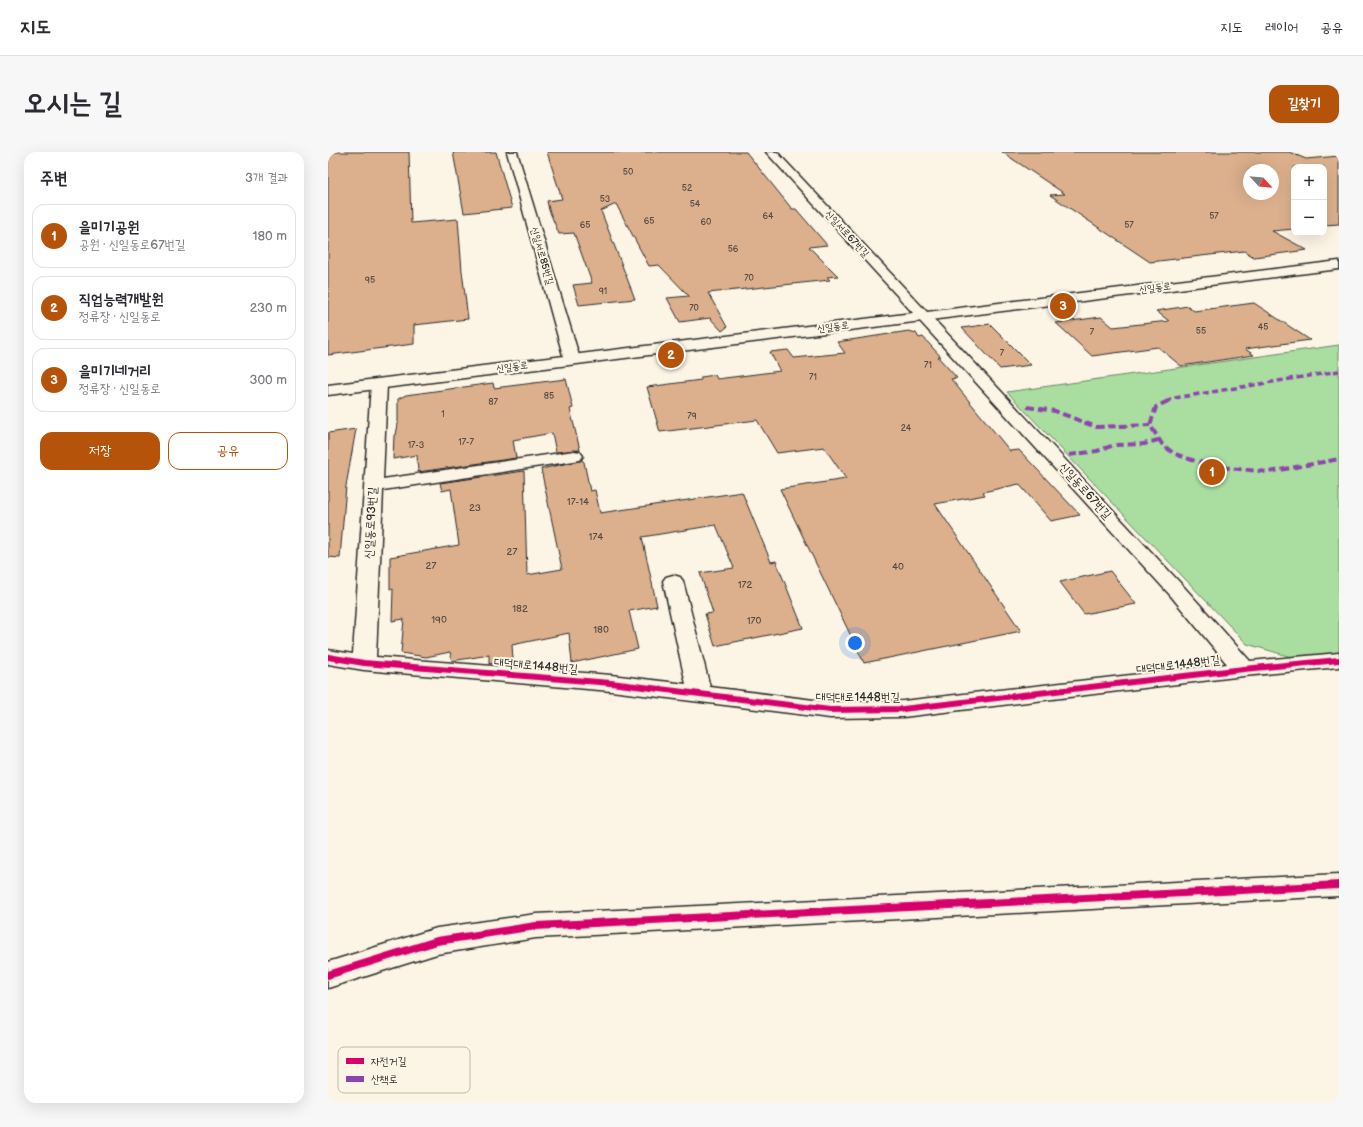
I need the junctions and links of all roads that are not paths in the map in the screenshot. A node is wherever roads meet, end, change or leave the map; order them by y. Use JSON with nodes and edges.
{"nodes":[{"id":1,"x":512,"y":152,"type":"edge"},
{"id":2,"x":771,"y":152,"type":"edge"},
{"id":3,"x":1339,"y":265,"type":"edge"},
{"id":4,"x":923,"y":316,"type":"junction"},
{"id":5,"x":572,"y":359,"type":"junction"},
{"id":6,"x":379,"y":384,"type":"junction"},
{"id":7,"x":328,"y":390,"type":"edge"},
{"id":8,"x":574,"y":456,"type":"dead end"},
{"id":9,"x":374,"y":486,"type":"junction"},
{"id":10,"x":673,"y":581,"type":"dead end"},
{"id":11,"x":328,"y":658,"type":"edge"},
{"id":12,"x":1339,"y":660,"type":"edge"},
{"id":13,"x":364,"y":663,"type":"junction"},
{"id":14,"x":1244,"y":669,"type":"junction"},
{"id":15,"x":698,"y":694,"type":"junction"},
{"id":16,"x":1339,"y":885,"type":"edge"},
{"id":17,"x":328,"y":975,"type":"edge"}],
"edges":[{"from":1,"to":5,"type":"street","name":"신일서로85번길"},
{"from":2,"to":4,"type":"street","name":"신일서로67번길"},
{"from":3,"to":4,"type":"street","name":"신일동로"},
{"from":4,"to":5,"type":"street","name":"신일동로"},
{"from":4,"to":14,"type":"street","name":"신일동로67번길"},
{"from":5,"to":6,"type":"street","name":"신일동로"},
{"from":6,"to":7,"type":"street","name":"신일동로"},
{"from":6,"to":9,"type":"street","name":"신일동로93번길"},
{"from":8,"to":9,"type":"street"},
{"from":9,"to":13,"type":"street","name":"신일동로93번길"},
{"from":10,"to":15,"type":"street"},
{"from":11,"to":13,"type":"street","name":"대덕대로1448번길"},
{"from":12,"to":14,"type":"street","name":"대덕대로1448번길"},
{"from":13,"to":15,"type":"street","name":"대덕대로1448번길"},
{"from":14,"to":15,"type":"street","name":"대덕대로1448번길"},
{"from":16,"to":17,"type":"street"}]}
